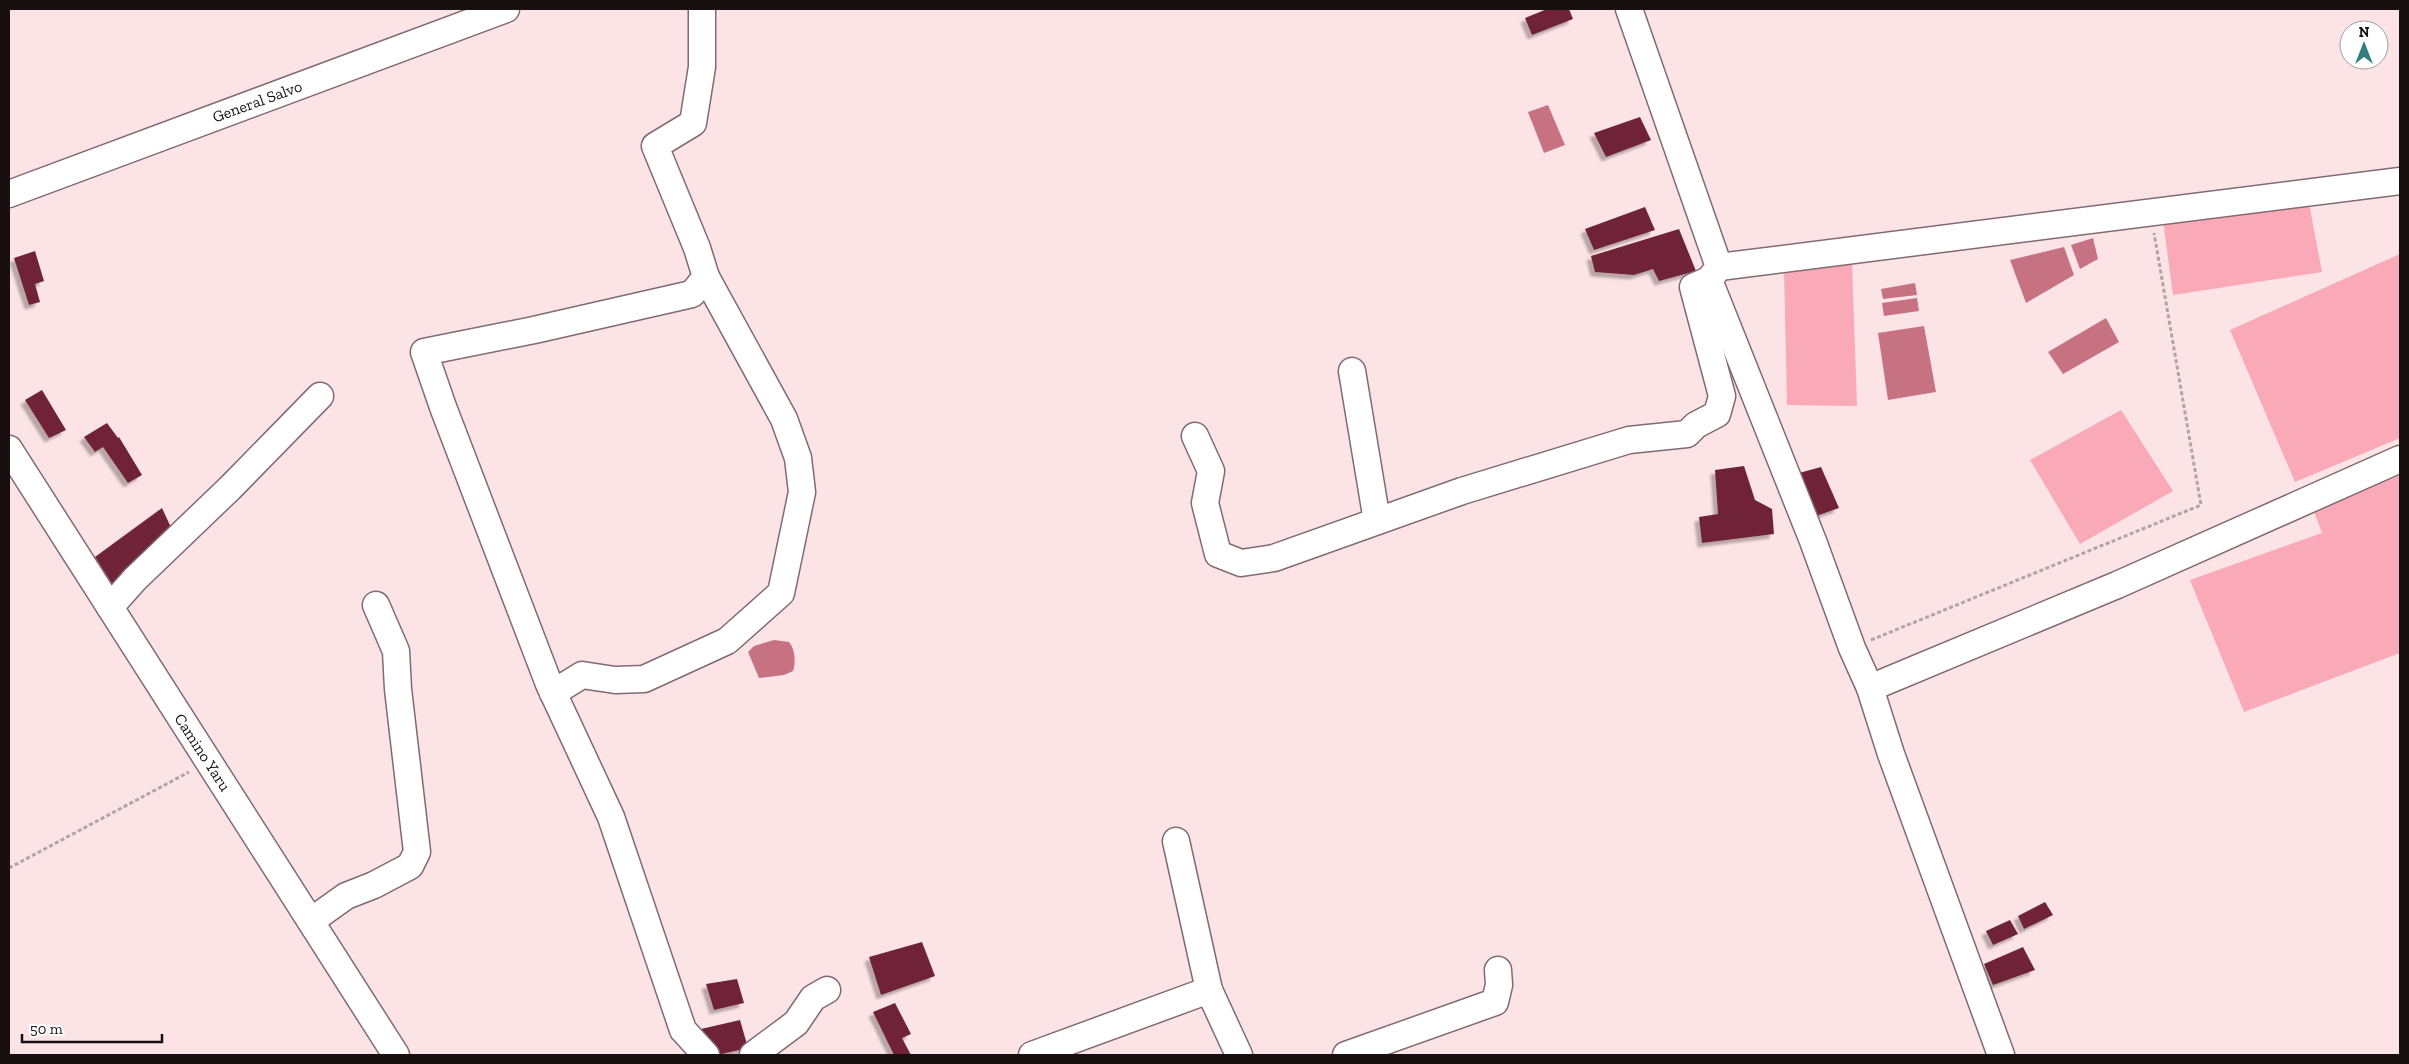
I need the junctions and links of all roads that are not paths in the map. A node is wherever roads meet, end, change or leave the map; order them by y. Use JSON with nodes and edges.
{"nodes":[{"id":1,"x":506,"y":9,"type":"edge"},
{"id":2,"x":702,"y":9,"type":"edge"},
{"id":3,"x":1629,"y":9,"type":"edge"},
{"id":4,"x":2400,"y":182,"type":"edge"},
{"id":5,"x":9,"y":194,"type":"edge"},
{"id":6,"x":1714,"y":274,"type":"junction"},
{"id":7,"x":706,"y":277,"type":"junction"},
{"id":8,"x":1352,"y":371,"type":"dead end"},
{"id":9,"x":320,"y":396,"type":"dead end"},
{"id":10,"x":1195,"y":436,"type":"dead end"},
{"id":11,"x":9,"y":449,"type":"edge"},
{"id":12,"x":2400,"y":459,"type":"edge"},
{"id":13,"x":1377,"y":521,"type":"junction"},
{"id":14,"x":376,"y":605,"type":"dead end"},
{"id":15,"x":110,"y":607,"type":"junction"},
{"id":16,"x":1870,"y":688,"type":"junction"},
{"id":17,"x":553,"y":693,"type":"junction"},
{"id":18,"x":1176,"y":841,"type":"dead end"},
{"id":19,"x":311,"y":921,"type":"junction"},
{"id":20,"x":1498,"y":970,"type":"dead end"},
{"id":21,"x":828,"y":990,"type":"dead end"},
{"id":22,"x":1209,"y":990,"type":"junction"},
{"id":23,"x":396,"y":1055,"type":"edge"},
{"id":24,"x":706,"y":1055,"type":"edge"},
{"id":25,"x":753,"y":1055,"type":"edge"},
{"id":26,"x":1032,"y":1055,"type":"edge"},
{"id":27,"x":1239,"y":1055,"type":"edge"},
{"id":28,"x":1346,"y":1055,"type":"edge"},
{"id":29,"x":2001,"y":1055,"type":"edge"}],
"edges":[{"from":1,"to":5,"type":"street","name":"General Salvo"},
{"from":2,"to":7,"type":"street"},
{"from":3,"to":6,"type":"street"},
{"from":4,"to":6,"type":"street"},
{"from":6,"to":13,"type":"street"},
{"from":6,"to":16,"type":"street"},
{"from":7,"to":17,"type":"street"},
{"from":7,"to":17,"type":"street"},
{"from":8,"to":13,"type":"street"},
{"from":9,"to":15,"type":"street"},
{"from":10,"to":13,"type":"street"},
{"from":11,"to":15,"type":"street","name":"Camino Yaru"},
{"from":12,"to":16,"type":"street"},
{"from":14,"to":19,"type":"street"},
{"from":15,"to":19,"type":"street","name":"Camino Yaru"},
{"from":16,"to":29,"type":"street"},
{"from":17,"to":24,"type":"street"},
{"from":18,"to":22,"type":"street"},
{"from":19,"to":23,"type":"street","name":"Camino Yaru"},
{"from":20,"to":28,"type":"street"},
{"from":21,"to":25,"type":"street"},
{"from":22,"to":26,"type":"street"},
{"from":22,"to":27,"type":"street"}]}
